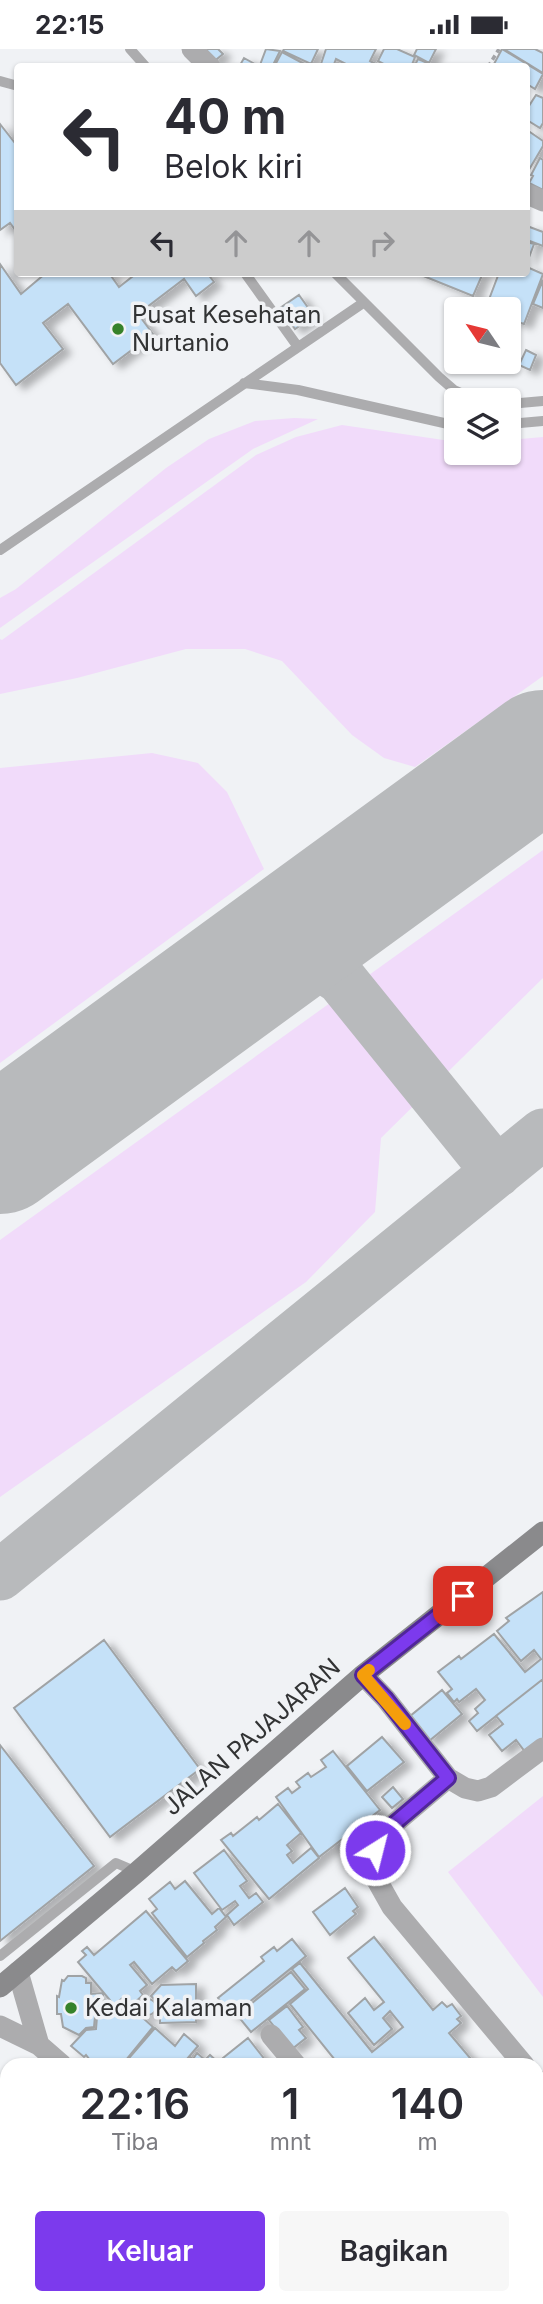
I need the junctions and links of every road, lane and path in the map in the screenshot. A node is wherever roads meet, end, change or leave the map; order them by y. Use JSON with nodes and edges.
{"nodes":[{"id":1,"x":130,"y":49,"type":"edge"},
{"id":2,"x":192,"y":49,"type":"edge"},
{"id":3,"x":142,"y":63,"type":"edge"},
{"id":4,"x":206,"y":63,"type":"edge"},
{"id":5,"x":247,"y":277,"type":"edge"},
{"id":6,"x":339,"y":277,"type":"edge"},
{"id":7,"x":363,"y":303,"type":"junction"},
{"id":8,"x":298,"y":347,"type":"junction"},
{"id":9,"x":244,"y":383,"type":"junction"},
{"id":10,"x":452,"y":388,"type":"edge"},
{"id":11,"x":543,"y":401,"type":"edge"},
{"id":12,"x":521,"y":403,"type":"edge"},
{"id":13,"x":543,"y":421,"type":"edge"},
{"id":14,"x":444,"y":423,"type":"edge"},
{"id":15,"x":521,"y":423,"type":"edge"},
{"id":16,"x":0,"y":550,"type":"edge"},
{"id":17,"x":543,"y":1532,"type":"edge"},
{"id":18,"x":363,"y":1675,"type":"junction"},
{"id":19,"x":543,"y":1748,"type":"edge"},
{"id":20,"x":448,"y":1778,"type":"junction"},
{"id":21,"x":137,"y":1872,"type":"junction"},
{"id":22,"x":0,"y":1956,"type":"edge"},
{"id":23,"x":18,"y":1972,"type":"junction"},
{"id":24,"x":0,"y":1987,"type":"edge"},
{"id":25,"x":0,"y":2026,"type":"edge"},
{"id":26,"x":271,"y":2035,"type":"dead end"},
{"id":27,"x":39,"y":2045,"type":"junction"},
{"id":28,"x":53,"y":2058,"type":"edge"},
{"id":29,"x":290,"y":2058,"type":"edge"},
{"id":30,"x":518,"y":2058,"type":"edge"}],
"edges":[{"from":1,"to":3,"type":"lane"},
{"from":2,"to":4,"type":"street"},
{"from":5,"to":8,"type":"lane"},
{"from":6,"to":7,"type":"lane"},
{"from":7,"to":8,"type":"lane"},
{"from":7,"to":10,"type":"lane"},
{"from":8,"to":9,"type":"lane"},
{"from":9,"to":14,"type":"lane"},
{"from":9,"to":16,"type":"lane"},
{"from":11,"to":12,"type":"lane"},
{"from":13,"to":15,"type":"lane"},
{"from":17,"to":18,"type":"main road","name":"JALAN PAJAJARAN"},
{"from":18,"to":20,"type":"street"},
{"from":18,"to":21,"type":"main road","name":"JALAN PAJAJARAN"},
{"from":19,"to":20,"type":"street"},
{"from":20,"to":30,"type":"street"},
{"from":21,"to":22,"type":"lane"},
{"from":21,"to":23,"type":"main road","name":"JALAN PAJAJARAN"},
{"from":23,"to":24,"type":"main road","name":"JALAN PAJAJARAN"},
{"from":23,"to":27,"type":"street"},
{"from":25,"to":27,"type":"street"},
{"from":26,"to":29,"type":"street"},
{"from":27,"to":28,"type":"street"}]}
